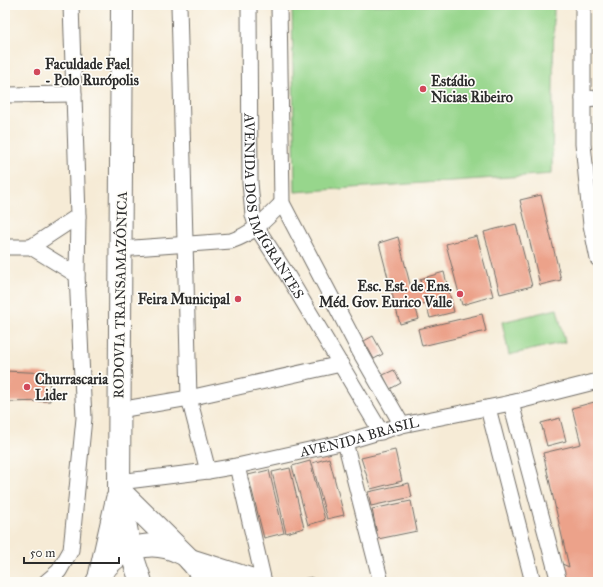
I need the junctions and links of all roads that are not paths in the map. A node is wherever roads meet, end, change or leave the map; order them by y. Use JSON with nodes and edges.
{"nodes":[{"id":1,"x":71,"y":5,"type":"edge"},
{"id":2,"x":122,"y":5,"type":"edge"},
{"id":3,"x":179,"y":5,"type":"edge"},
{"id":4,"x":249,"y":5,"type":"edge"},
{"id":5,"x":278,"y":5,"type":"edge"},
{"id":6,"x":583,"y":5,"type":"edge"},
{"id":7,"x":74,"y":94,"type":"junction"},
{"id":8,"x":5,"y":95,"type":"edge"},
{"id":9,"x":598,"y":98,"type":"edge"},
{"id":10,"x":583,"y":99,"type":"junction"},
{"id":11,"x":282,"y":203,"type":"junction"},
{"id":12,"x":78,"y":216,"type":"junction"},
{"id":13,"x":595,"y":225,"type":"edge"},
{"id":14,"x":257,"y":228,"type":"junction"},
{"id":15,"x":186,"y":245,"type":"junction"},
{"id":16,"x":5,"y":247,"type":"edge"},
{"id":17,"x":31,"y":247,"type":"junction"},
{"id":18,"x":120,"y":249,"type":"junction"},
{"id":19,"x":598,"y":259,"type":"edge"},
{"id":20,"x":77,"y":275,"type":"junction"},
{"id":21,"x":341,"y":364,"type":"junction"},
{"id":22,"x":598,"y":380,"type":"edge"},
{"id":23,"x":189,"y":398,"type":"junction"},
{"id":24,"x":512,"y":403,"type":"junction"},
{"id":25,"x":488,"y":408,"type":"junction"},
{"id":26,"x":119,"y":410,"type":"junction"},
{"id":27,"x":402,"y":425,"type":"junction"},
{"id":28,"x":381,"y":432,"type":"junction"},
{"id":29,"x":345,"y":442,"type":"junction"},
{"id":30,"x":237,"y":466,"type":"junction"},
{"id":31,"x":208,"y":471,"type":"junction"},
{"id":32,"x":119,"y":486,"type":"junction"},
{"id":33,"x":130,"y":549,"type":"junction"},
{"id":34,"x":188,"y":558,"type":"junction"},
{"id":35,"x":99,"y":579,"type":"edge"},
{"id":36,"x":46,"y":582,"type":"edge"},
{"id":37,"x":140,"y":582,"type":"edge"},
{"id":38,"x":205,"y":582,"type":"edge"},
{"id":39,"x":259,"y":582,"type":"edge"},
{"id":40,"x":264,"y":582,"type":"edge"},
{"id":41,"x":381,"y":582,"type":"edge"},
{"id":42,"x":533,"y":582,"type":"edge"},
{"id":43,"x":559,"y":582,"type":"edge"}],
"edges":[{"from":1,"to":7,"type":"street"},
{"from":2,"to":18,"type":"highway","name":"RODOVIA TRANSAMAZÔNICA"},
{"from":3,"to":15,"type":"street"},
{"from":4,"to":14,"type":"street","name":"AVENIDA DOS IMIGRANTES"},
{"from":5,"to":11,"type":"street","name":"AVENIDA DOS IMIGRANTES"},
{"from":6,"to":10,"type":"street"},
{"from":7,"to":8,"type":"street"},
{"from":7,"to":12,"type":"street"},
{"from":9,"to":10,"type":"street"},
{"from":10,"to":13,"type":"street"},
{"from":11,"to":14,"type":"street"},
{"from":11,"to":27,"type":"street","name":"AVENIDA DOS IMIGRANTES"},
{"from":12,"to":17,"type":"street"},
{"from":12,"to":20,"type":"street"},
{"from":13,"to":19,"type":"street"},
{"from":14,"to":15,"type":"street"},
{"from":14,"to":21,"type":"street","name":"AVENIDA DOS IMIGRANTES"},
{"from":15,"to":18,"type":"street"},
{"from":15,"to":23,"type":"street"},
{"from":16,"to":17,"type":"street"},
{"from":17,"to":20,"type":"street"},
{"from":18,"to":26,"type":"highway","name":"RODOVIA TRANSAMAZÔNICA"},
{"from":20,"to":36,"type":"street"},
{"from":21,"to":23,"type":"street"},
{"from":21,"to":28,"type":"street","name":"AVENIDA DOS IMIGRANTES"},
{"from":22,"to":24,"type":"street","name":"AVENIDA BRASIL"},
{"from":23,"to":26,"type":"street"},
{"from":23,"to":31,"type":"street"},
{"from":24,"to":25,"type":"street","name":"AVENIDA BRASIL"},
{"from":24,"to":43,"type":"street"},
{"from":25,"to":27,"type":"street","name":"AVENIDA BRASIL"},
{"from":25,"to":42,"type":"street"},
{"from":26,"to":32,"type":"highway","name":"RODOVIA TRANSAMAZÔNICA"},
{"from":27,"to":28,"type":"street","name":"AVENIDA BRASIL"},
{"from":28,"to":29,"type":"street","name":"AVENIDA BRASIL"},
{"from":29,"to":30,"type":"street","name":"AVENIDA BRASIL"},
{"from":29,"to":41,"type":"street"},
{"from":30,"to":31,"type":"street","name":"AVENIDA BRASIL"},
{"from":30,"to":40,"type":"street"},
{"from":31,"to":32,"type":"street","name":"AVENIDA BRASIL"},
{"from":32,"to":33,"type":"highway","name":"RODOVIA TRANSAMAZÔNICA"},
{"from":32,"to":34,"type":"highway"},
{"from":32,"to":35,"type":"highway"},
{"from":33,"to":34,"type":"highway"},
{"from":33,"to":35,"type":"highway"},
{"from":33,"to":37,"type":"highway","name":"RODOVIA TRANSAMAZÔNICA"},
{"from":34,"to":38,"type":"highway"},
{"from":34,"to":39,"type":"highway"}]}
